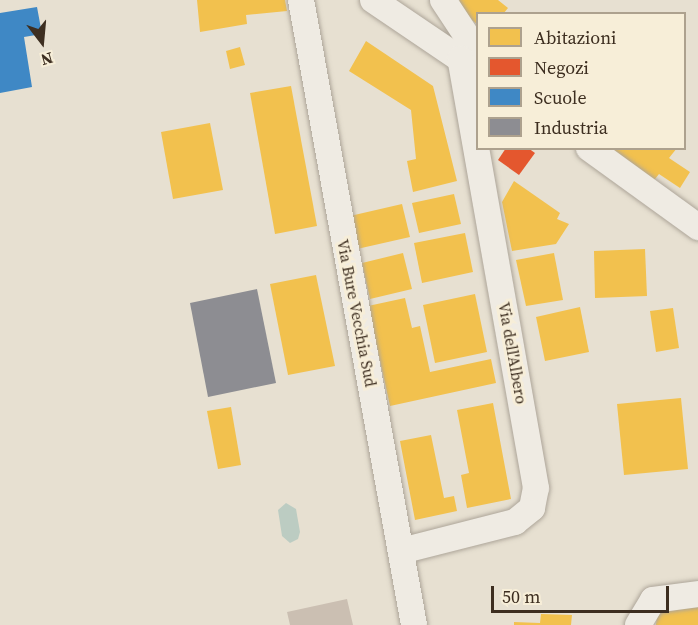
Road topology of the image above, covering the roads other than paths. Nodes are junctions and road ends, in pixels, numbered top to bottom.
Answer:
1 (301, 0) edge
2 (373, 0) edge
3 (443, 0) edge
4 (472, 61) edge
5 (476, 88) edge
6 (485, 150) edge
7 (592, 150) edge
8 (698, 227) edge
9 (402, 551) junction
10 (698, 594) edge
11 (414, 625) edge
12 (638, 625) edge

1 - 9 street, Via Bure Vecchia Sud
2 - 4 street
3 - 4 street
4 - 5 street, Via dell'Albero
6 - 9 street, Via dell'Albero
7 - 8 street
9 - 11 street, Via Bure Vecchia Sud
10 - 12 street

